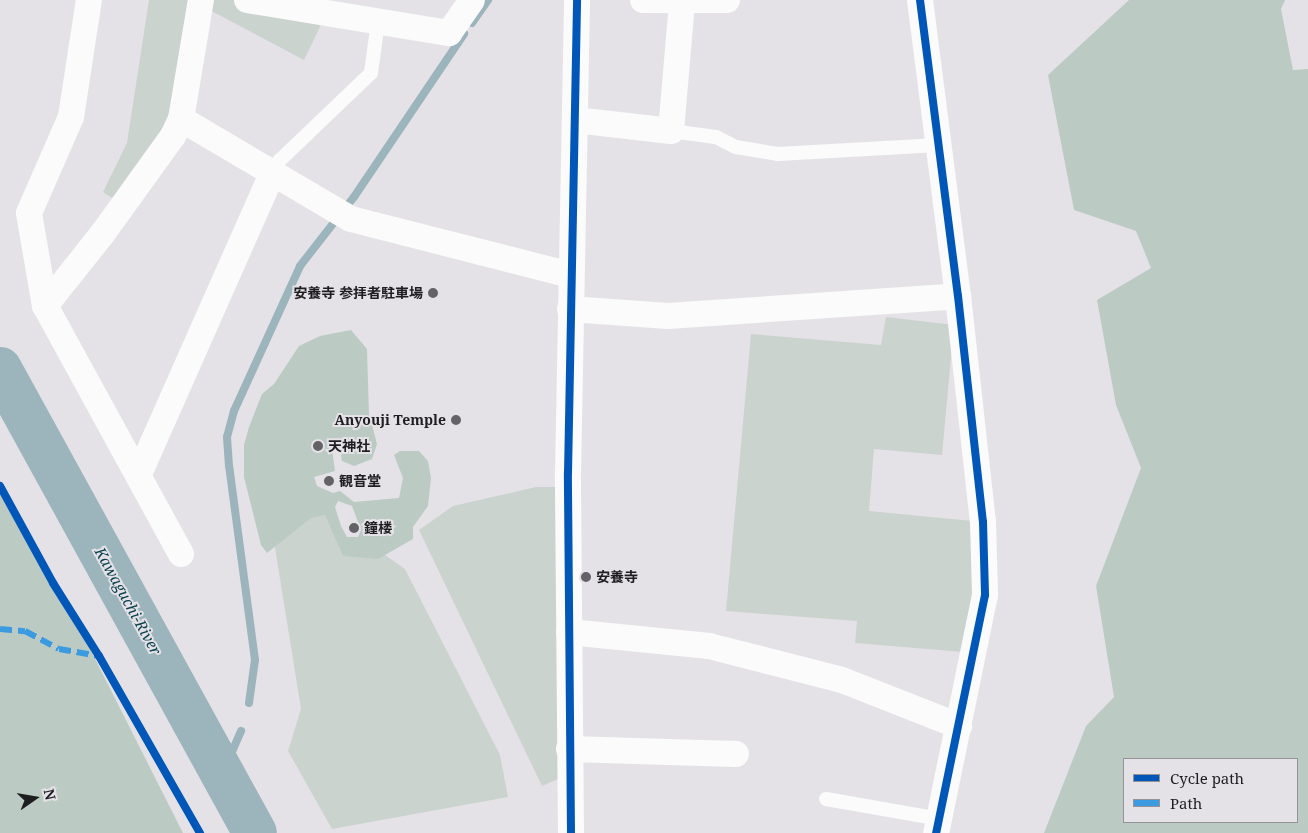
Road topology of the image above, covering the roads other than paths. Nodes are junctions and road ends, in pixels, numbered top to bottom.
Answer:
1 (89, 0) edge
2 (201, 0) edge
3 (246, 0) edge
4 (472, 0) edge
5 (577, 0) edge
6 (643, 0) edge
7 (727, 0) edge
8 (920, 0) edge
9 (682, 2) junction
10 (300, 4) edge
11 (378, 21) junction
12 (180, 119) junction
13 (575, 120) junction
14 (671, 131) junction
15 (939, 145) junction
16 (272, 174) junction
17 (571, 275) junction
18 (958, 296) junction
19 (45, 306) junction
20 (570, 309) junction
21 (138, 474) junction
22 (181, 554) dead end
23 (569, 632) junction
24 (960, 726) junction
25 (569, 749) junction
26 (736, 754) dead end
27 (826, 800) dead end
28 (937, 826) edge
29 (571, 833) edge

1 - 19 street
2 - 12 street
3 - 10 street
4 - 11 street
5 - 13 street
6 - 9 street
7 - 9 street
8 - 15 street
9 - 14 street
10 - 11 street
11 - 16 lane
12 - 16 street
12 - 19 street
13 - 14 street
13 - 17 street
14 - 15 lane
15 - 18 street
16 - 17 street
16 - 21 street
17 - 20 street
18 - 20 street
18 - 24 street
19 - 21 street
20 - 23 street
21 - 22 street
23 - 24 street
23 - 25 street
24 - 28 street
25 - 26 street
25 - 29 street
27 - 28 lane

